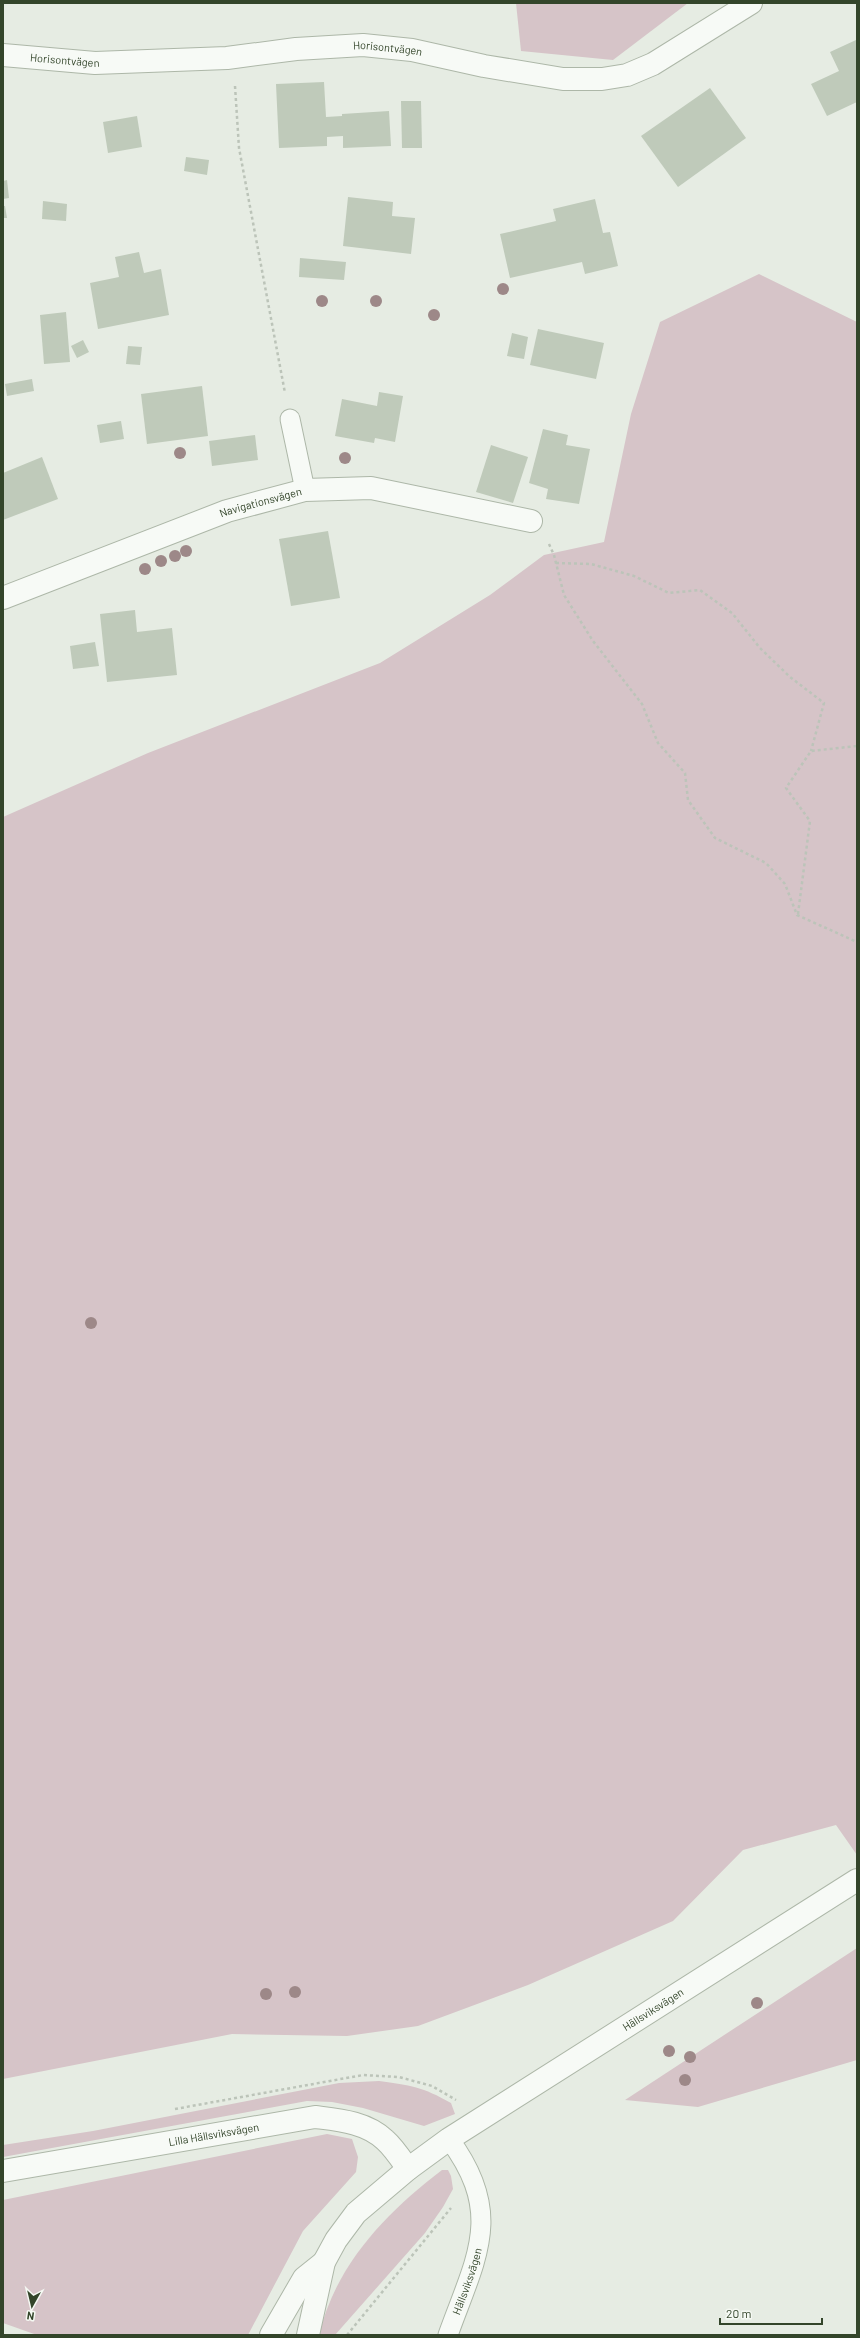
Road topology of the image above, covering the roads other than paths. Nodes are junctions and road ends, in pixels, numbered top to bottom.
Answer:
1 (751, 3) edge
2 (3, 55) edge
3 (290, 419) road end
4 (305, 490) junction
5 (531, 521) road end
6 (3, 598) edge
7 (857, 1880) edge
8 (449, 2139) junction
9 (408, 2169) junction
10 (3, 2171) edge
11 (324, 2262) junction
12 (271, 2335) edge
13 (308, 2335) edge
14 (448, 2335) edge

1 - 2 street, Horisontvägen
3 - 4 lane
4 - 5 street, Navigationsvägen
4 - 6 street, Navigationsvägen
7 - 8 street, Hällsviksvägen
8 - 9 street, Hällsviksvägen
8 - 14 lane, Hällsviksvägen
9 - 10 street, Lilla Hällsviksvägen
9 - 11 street, Hällsviksvägen
11 - 12 street, Hällsviksvägen
11 - 13 street, Hällsviksvägen

